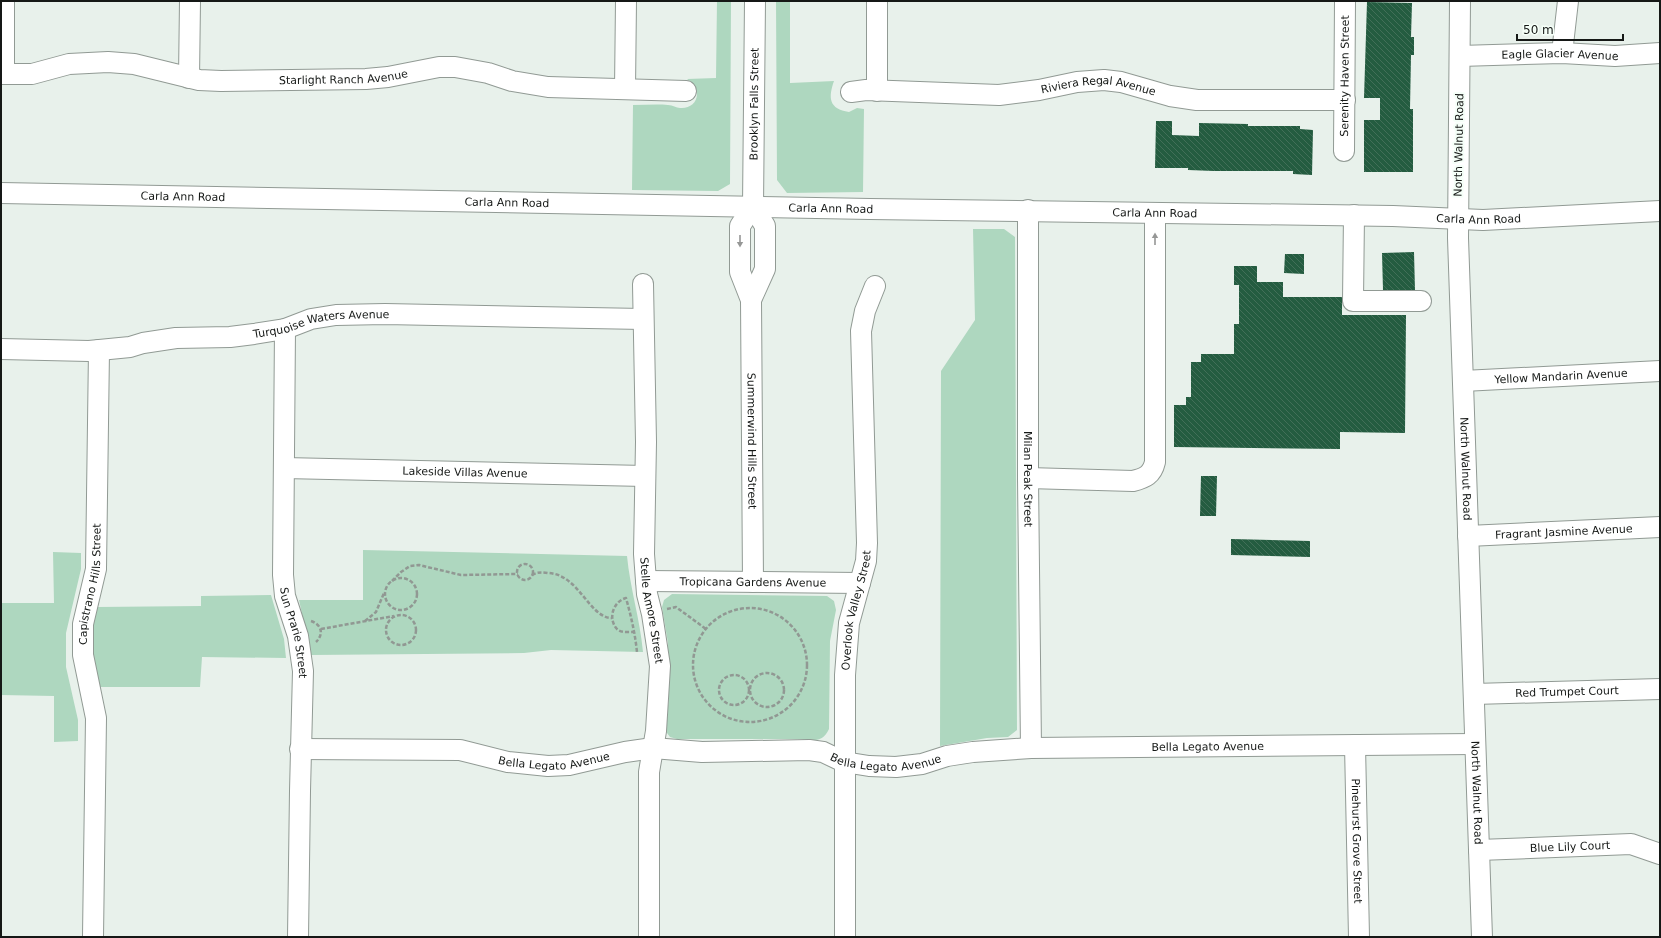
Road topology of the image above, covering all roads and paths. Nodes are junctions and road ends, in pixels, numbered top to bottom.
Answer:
1 (4, 1) edge
2 (190, 1) edge
3 (626, 1) edge
4 (755, 1) edge
5 (877, 1) edge
6 (1345, 1) edge
7 (1460, 1) edge
8 (1568, 1) edge
9 (1562, 53) junction
10 (1660, 53) edge
11 (1460, 56) junction
12 (3, 74) edge
13 (190, 78) junction
14 (625, 89) junction
15 (686, 91) dead end
16 (876, 91) junction
17 (851, 92) dead end
18 (1345, 100) junction
19 (1344, 152) dead end
20 (1, 192) edge
21 (754, 206) junction
22 (1028, 210) junction
23 (1660, 211) edge
24 (1156, 213) junction
25 (1354, 215) junction
26 (1458, 219) junction
27 (643, 284) dead end
28 (875, 286) dead end
29 (1421, 301) dead end
30 (643, 319) junction
31 (285, 329) junction
32 (1, 349) edge
33 (98, 350) junction
34 (1660, 371) edge
35 (1463, 381) junction
36 (284, 468) junction
37 (645, 476) junction
38 (1028, 478) junction
39 (1660, 527) edge
40 (1468, 536) junction
41 (518, 574) junction
42 (532, 575) junction
43 (392, 581) junction
44 (754, 582) junction
45 (860, 583) junction
46 (646, 588) junction
47 (386, 589) junction
48 (397, 616) junction
49 (612, 618) junction
50 (365, 621) junction
51 (321, 629) dead end
52 (706, 629) junction
53 (635, 632) junction
54 (637, 652) dead end
55 (1660, 688) edge
56 (750, 689) junction
57 (1474, 694) junction
58 (1475, 744) junction
59 (1355, 745) junction
60 (653, 748) junction
61 (1031, 748) junction
62 (300, 750) junction
63 (844, 762) junction
64 (1479, 850) junction
65 (1660, 854) edge
66 (92, 937) edge
67 (298, 937) edge
68 (649, 937) edge
69 (845, 937) edge
70 (1359, 937) edge
71 (1482, 937) edge

1 - 12 street
2 - 13 street
3 - 14 street
4 - 21 street, Brooklyn Falls Street
5 - 16 street
6 - 18 street, Serenity Haven Street
7 - 11 street, North Walnut Road
8 - 9 street
9 - 10 street, Eagle Glacier Avenue
9 - 11 street, Eagle Glacier Avenue
11 - 26 street, North Walnut Road
12 - 13 street, Starlight Ranch Avenue
13 - 14 street, Starlight Ranch Avenue
14 - 15 street, Starlight Ranch Avenue
16 - 17 street, Riviera Regal Avenue
16 - 18 street, Riviera Regal Avenue
18 - 19 street, Serenity Haven Street
20 - 21 street, Carla Ann Road
21 - 22 street, Carla Ann Road
21 - 44 street, Summerwind Hills Street
22 - 24 street, Carla Ann Road
22 - 38 street, Milan Peak Street
23 - 26 street, Carla Ann Road
24 - 25 street, Carla Ann Road
38 -> 24 street
25 - 26 street, Carla Ann Road
25 - 29 street
26 - 35 street, North Walnut Road
27 - 30 street, Stelle Amore Street
28 - 45 street, Overlook Valley Street
30 - 31 street, Turquoise Waters Avenue
30 - 37 street, Stelle Amore Street
31 - 33 street, Turquoise Waters Avenue
31 - 36 street, Sun Prarie Street
32 - 33 street, Turquoise Waters Avenue
33 - 66 street, Capistrano Hills Street
34 - 35 street, Yellow Mandarin Avenue
35 - 40 street, North Walnut Road
36 - 37 street, Lakeside Villas Avenue
36 - 62 street, Sun Prarie Street
37 - 46 street, Stelle Amore Street
38 - 61 street, Milan Peak Street
39 - 40 street, Fragrant Jasmine Avenue
40 - 57 street, North Walnut Road
41 - 42 path
41 - 42 path
41 - 43 path
42 - 49 path
43 - 47 path
43 - 47 path
44 - 45 street, Tropicana Gardens Avenue
44 - 46 street, Tropicana Gardens Avenue
45 - 63 street, Overlook Valley Street
46 - 52 path
46 - 60 street, Stelle Amore Street
47 - 50 path
48 - 48 path
48 - 50 path
49 - 53 path
49 - 53 path
50 - 51 path
52 - 52 path
53 - 54 path
55 - 57 street, Red Trumpet Court
56 - 56 path
56 - 56 path
57 - 58 street, North Walnut Road
58 - 59 street, Bella Legato Avenue
58 - 64 street, North Walnut Road
59 - 61 street, Bella Legato Avenue
59 - 70 street, Pinehurst Grove Street
60 - 62 street, Bella Legato Avenue
60 - 63 street, Bella Legato Avenue
60 - 68 street, Stelle Amore Street
61 - 63 street, Bella Legato Avenue
62 - 67 street, Sun Prarie Street
63 - 69 street, Overlook Valley Street
64 - 65 street, Blue Lily Court
64 - 71 street, North Walnut Road

